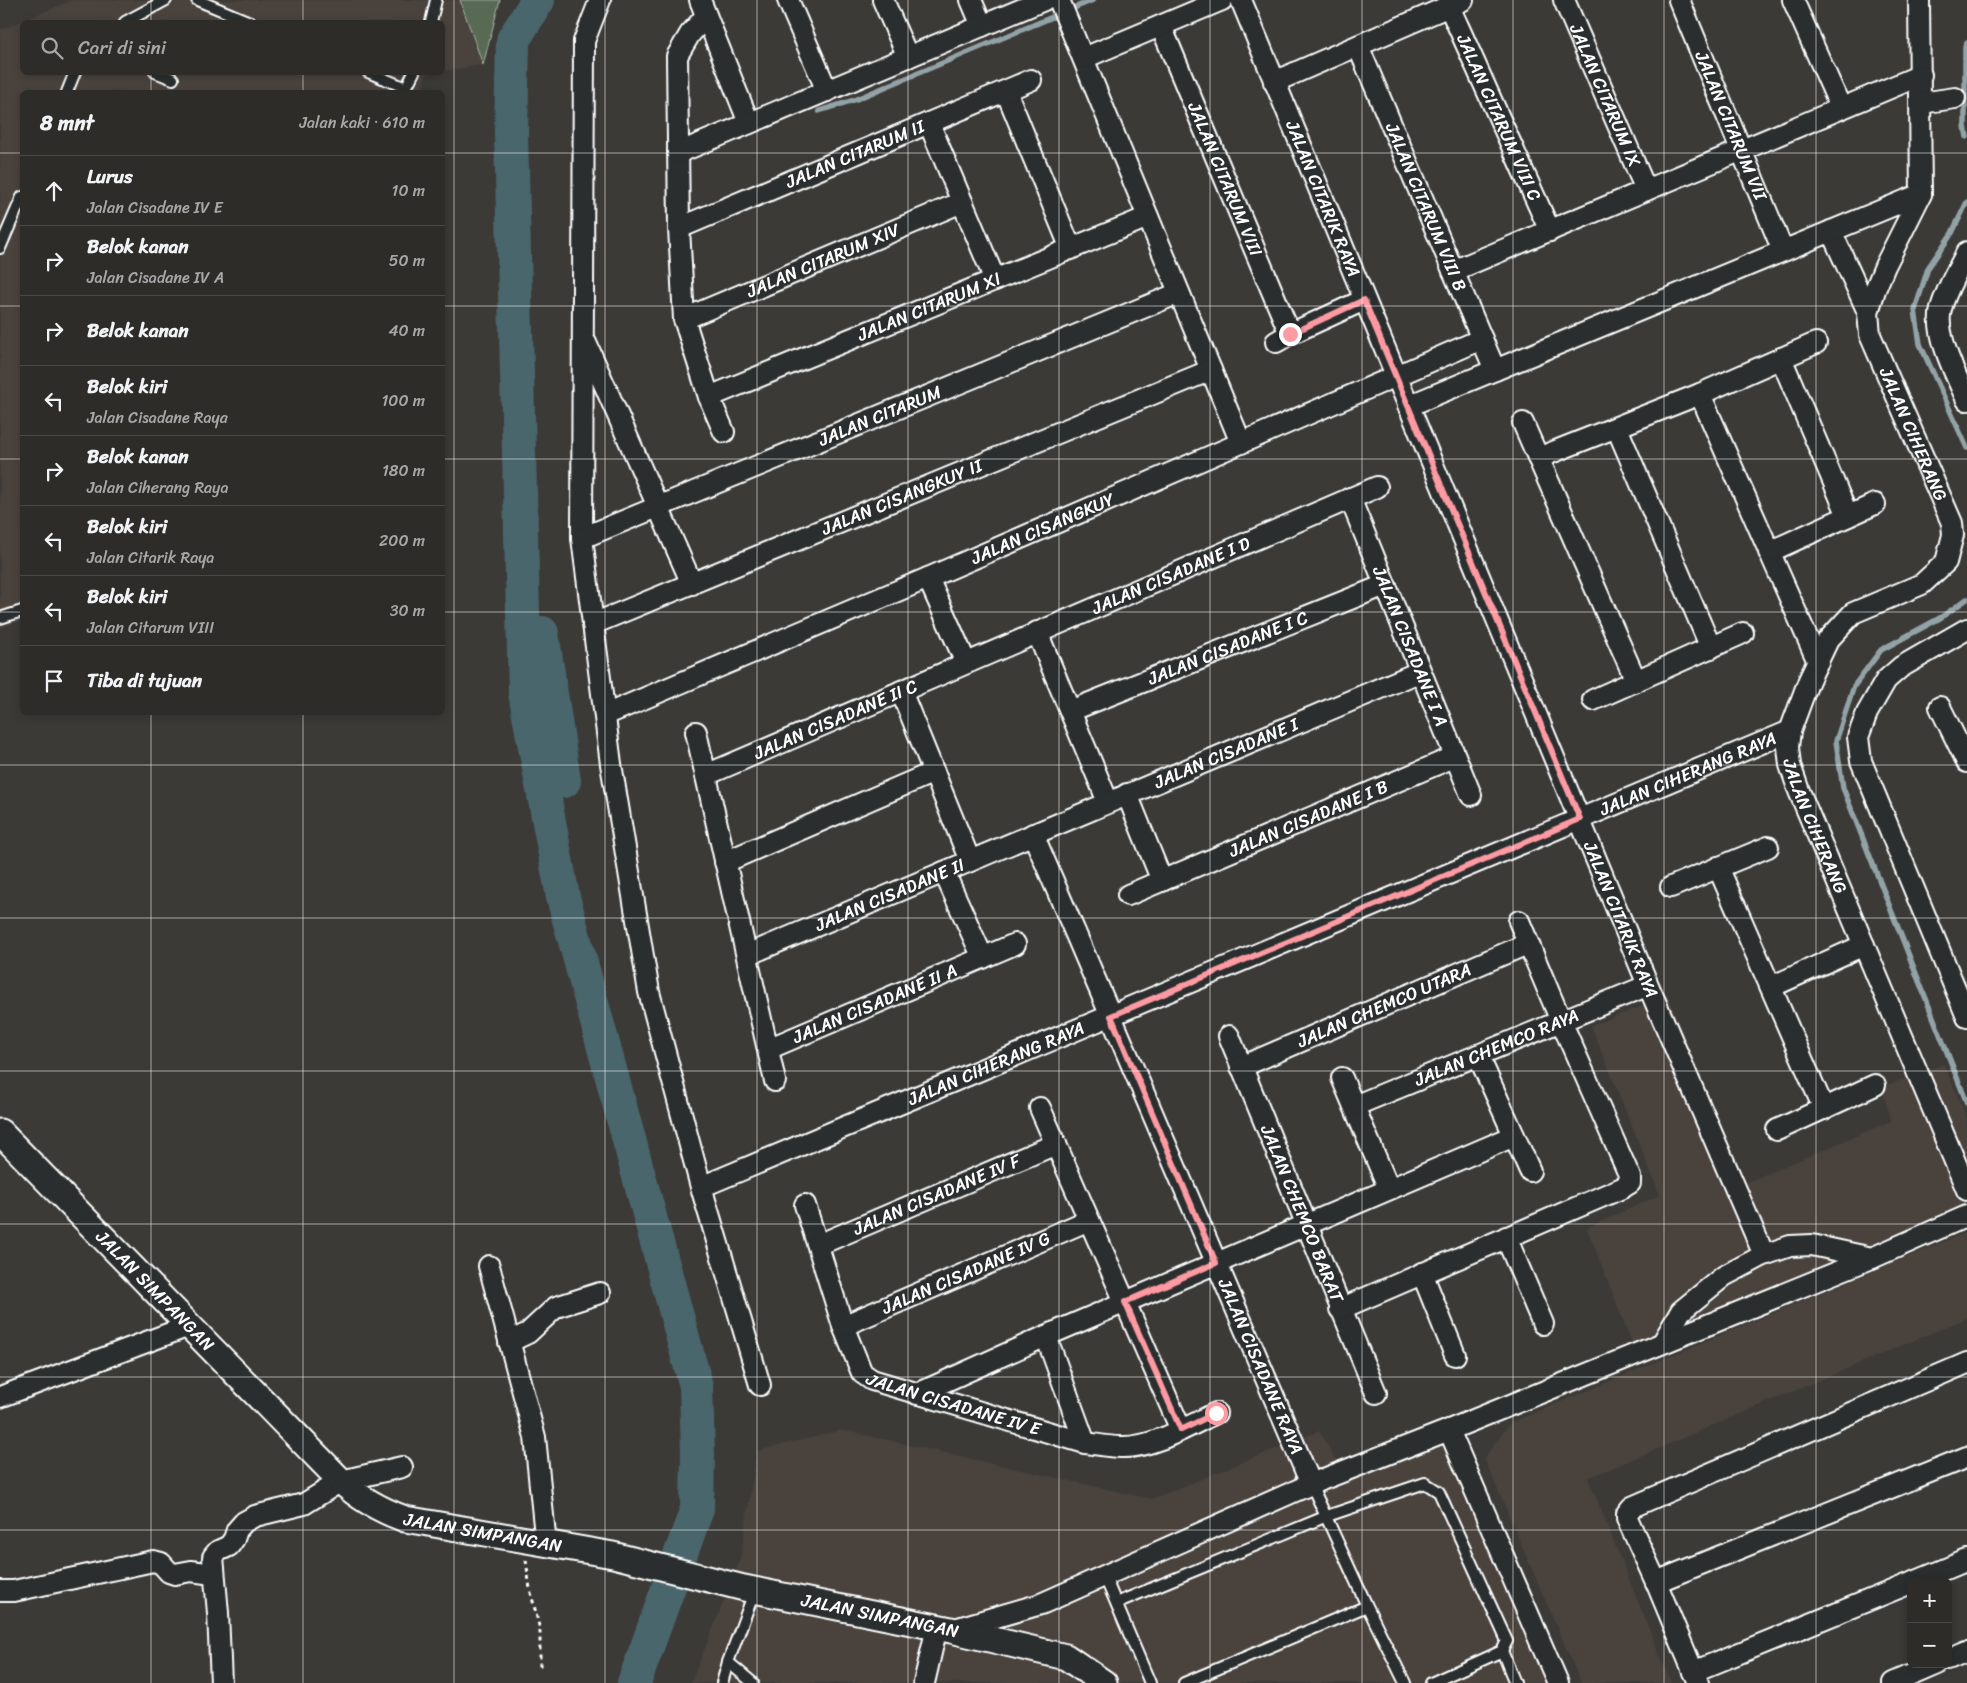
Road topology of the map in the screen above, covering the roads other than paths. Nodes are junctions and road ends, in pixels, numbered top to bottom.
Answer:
1 (166, 0) edge
2 (197, 0) edge
3 (436, 0) edge
4 (600, 0) edge
5 (788, 0) edge
6 (882, 0) edge
7 (971, 0) edge
8 (1222, 0) edge
9 (1241, 0) edge
10 (1564, 0) edge
11 (1679, 0) edge
12 (1794, 0) edge
13 (1907, 0) edge
14 (1919, 0) edge
15 (1456, 3) edge
16 (1058, 6) edge
17 (703, 8) edge
18 (129, 20) edge
19 (245, 20) edge
20 (431, 20) edge
21 (982, 26) junction
22 (1161, 26) junction
23 (1920, 30) junction
24 (1358, 46) junction
25 (908, 57) junction
26 (1084, 58) junction
27 (73, 75) edge
28 (163, 75) edge
29 (374, 75) edge
30 (412, 75) edge
31 (1920, 75) junction
32 (173, 79) dead end
33 (1031, 80) dead end
34 (1274, 82) junction
35 (68, 90) edge
36 (405, 90) edge
37 (827, 91) junction
38 (1006, 91) junction
39 (1955, 98) dead end
40 (1920, 103) junction
41 (1840, 108) junction
42 (749, 123) junction
43 (929, 123) junction
44 (1740, 151) junction
45 (678, 153) junction
46 (1646, 190) junction
47 (1921, 194) junction
48 (20, 202) edge
49 (962, 202) junction
50 (1148, 217) junction
51 (679, 228) junction
52 (1550, 230) junction
53 (1831, 231) junction
54 (0, 248) edge
55 (1071, 248) junction
56 (1782, 251) junction
57 (1967, 252) edge
58 (1453, 271) junction
59 (995, 280) junction
60 (1967, 290) edge
61 (1179, 293) junction
62 (1944, 299) junction
63 (1364, 300) junction
64 (1868, 312) junction
65 (684, 319) junction
66 (583, 334) junction
67 (1482, 339) junction
68 (1816, 343) dead end
69 (1781, 358) junction
70 (1211, 370) junction
71 (1494, 370) junction
72 (1396, 376) junction
73 (1700, 394) junction
74 (709, 397) junction
75 (1967, 400) edge
76 (1408, 406) junction
77 (1523, 423) dead end
78 (1617, 428) junction
79 (724, 432) dead end
80 (1241, 443) junction
81 (1538, 458) junction
82 (1377, 487) dead end
83 (1350, 498) junction
84 (1875, 504) dead end
85 (657, 507) junction
86 (1848, 516) junction
87 (582, 538) junction
88 (1769, 552) junction
89 (928, 578) junction
90 (692, 584) junction
91 (1385, 584) junction
92 (20, 612) edge
93 (0, 618) edge
94 (594, 624) junction
95 (1967, 630) edge
96 (1037, 632) junction
97 (1743, 633) dead end
98 (1711, 648) junction
99 (1818, 662) junction
100 (966, 663) junction
101 (1419, 672) junction
102 (1636, 681) junction
103 (901, 691) junction
104 (1593, 700) dead end
105 (1940, 707) dead end
106 (1070, 712) junction
107 (605, 715) junction
108 (1790, 731) junction
109 (696, 732) dead end
110 (1965, 750) edge
111 (1454, 757) junction
112 (934, 772) junction
113 (706, 775) junction
114 (1127, 794) junction
115 (1471, 795) dead end
116 (1108, 802) junction
117 (1580, 819) junction
118 (1033, 834) junction
119 (1768, 846) dead end
120 (970, 861) junction
121 (725, 862) junction
122 (1718, 867) junction
123 (944, 872) junction
124 (1162, 880) junction
125 (1671, 887) dead end
126 (1128, 895) dead end
127 (1519, 921) dead end
128 (1015, 944) dead end
129 (1528, 944) junction
130 (1864, 945) junction
131 (747, 956) junction
132 (983, 958) junction
133 (1771, 987) junction
134 (1639, 989) dead end
135 (1111, 1016) junction
136 (1967, 1017) edge
137 (1560, 1021) junction
138 (1229, 1036) dead end
139 (768, 1049) junction
140 (1478, 1055) junction
141 (1241, 1067) junction
142 (1342, 1078) dead end
143 (775, 1081) dead end
144 (1875, 1085) dead end
145 (1354, 1106) junction
146 (1040, 1108) dead end
147 (1824, 1108) junction
148 (1777, 1130) dead end
149 (0, 1132) edge
150 (1514, 1136) junction
151 (1056, 1144) junction
152 (9, 1153) edge
153 (1530, 1171) dead end
154 (700, 1188) junction
155 (1389, 1189) junction
156 (1967, 1190) edge
157 (805, 1205) dead end
158 (1967, 1216) edge
159 (1089, 1220) junction
160 (1306, 1225) junction
161 (1506, 1237) junction
162 (818, 1245) junction
163 (1764, 1255) junction
164 (1872, 1258) junction
165 (1216, 1263) junction
166 (489, 1266) dead end
167 (1422, 1273) junction
168 (600, 1294) dead end
169 (1125, 1302) junction
170 (1340, 1309) junction
171 (1543, 1324) dead end
172 (189, 1326) junction
173 (843, 1326) junction
174 (1046, 1336) junction
175 (509, 1342) junction
176 (1663, 1342) junction
177 (1455, 1356) dead end
178 (1967, 1363) edge
179 (760, 1385) dead end
180 (1376, 1393) dead end
181 (918, 1394) junction
182 (0, 1397) edge
183 (1216, 1413) dead end
184 (1181, 1430) junction
185 (1449, 1430) junction
186 (1085, 1443) junction
187 (1967, 1457) edge
188 (402, 1466) dead end
189 (341, 1481) junction
190 (1311, 1484) junction
191 (1327, 1516) junction
192 (536, 1543) junction
193 (1967, 1560) edge
194 (213, 1574) junction
195 (1104, 1575) junction
196 (1922, 1578) edge
197 (1656, 1582) junction
198 (1907, 1584) edge
199 (749, 1589) junction
200 (0, 1590) edge
201 (1116, 1603) junction
202 (1367, 1606) junction
203 (944, 1628) junction
204 (1502, 1651) junction
205 (1967, 1652) edge
206 (1952, 1658) edge
207 (728, 1662) junction
208 (1928, 1668) edge
209 (1696, 1677) edge
210 (221, 1683) edge
211 (722, 1683) edge
212 (752, 1683) edge
213 (924, 1683) edge
214 (1104, 1683) edge
215 (1150, 1683) edge
216 (1184, 1683) edge
217 (1405, 1683) edge
218 (1431, 1683) edge
219 (1515, 1683) edge
220 (1558, 1683) edge
221 (1892, 1683) edge

1 - 18 lane
2 - 19 lane
3 - 20 lane
4 - 66 street
5 - 37 street
6 - 25 street
7 - 21 street
8 - 22 street
9 - 34 street, JALAN CITARIK RAYA
10 - 46 street, JALAN CITARUM IX
11 - 44 street, JALAN CITARUM VII
12 - 41 street
13 - 23 street
14 - 23 street, JALAN CIHERANG
15 - 24 street
15 - 52 street, JALAN CITARUM VIII C
16 - 21 street
16 - 26 street
17 - 42 street
17 - 45 street
21 - 25 street
22 - 26 street
22 - 63 street, JALAN CITARUM VIII
23 - 31 street, JALAN CIHERANG
24 - 34 street
24 - 58 street, JALAN CITARUM VIII B
25 - 37 street
26 - 50 street
27 - 35 lane
28 - 32 lane
29 - 36 lane
30 - 36 lane
31 - 40 street, JALAN CIHERANG
31 - 41 street
33 - 38 street, JALAN CITARUM II
34 - 63 street, JALAN CITARIK RAYA
37 - 42 street
38 - 43 street, JALAN CITARUM II
38 - 55 street
39 - 40 street
40 - 47 street, JALAN CIHERANG
41 - 44 street
42 - 45 street
43 - 49 street
43 - 51 street, JALAN CITARUM II
44 - 46 street
44 - 56 street, JALAN CITARUM VII
45 - 51 street
46 - 52 street
47 - 53 street
47 - 64 street, JALAN CIHERANG
48 - 54 lane
49 - 59 street
49 - 65 street, JALAN CITARUM XIV
50 - 55 street, JALAN CITARUM XI
50 - 61 street
51 - 65 street
52 - 58 street
53 - 56 street
53 - 64 street
55 - 59 street, JALAN CITARUM XI
56 - 71 street
57 - 62 street
58 - 67 street, JALAN CITARUM VIII B
59 - 74 street, JALAN CITARUM XI
60 - 62 street
61 - 70 street
61 - 85 street, JALAN CITARUM
62 - 75 street
63 - 72 street, JALAN CITARIK RAYA
64 - 99 street, JALAN CIHERANG
65 - 74 street
66 - 85 street
66 - 87 street
67 - 71 street, JALAN CITARUM VIII B
67 - 72 street, JALAN CISANGKUY
68 - 69 street
69 - 73 street
69 - 86 street
70 - 80 street
70 - 90 street, JALAN CISANGKUY II
71 - 76 street
72 - 76 street, JALAN CITARIK RAYA
72 - 80 street, JALAN CISANGKUY
73 - 78 street
73 - 88 street
74 - 79 street
76 - 117 street, JALAN CITARIK RAYA
77 - 81 street
78 - 81 street
78 - 98 street
80 - 89 street, JALAN CISANGKUY
81 - 102 street
82 - 83 street, JALAN CISADANE I D
83 - 91 street, JALAN CISADANE I A
83 - 96 street, JALAN CISADANE I D
84 - 86 street
85 - 87 street, JALAN CITARUM
85 - 90 street
86 - 88 street
87 - 94 street
88 - 99 street
89 - 100 street
89 - 107 street, JALAN CISANGKUY
90 - 94 street, JALAN CISANGKUY II
91 - 101 street, JALAN CISADANE I A
91 - 106 street, JALAN CISADANE I C
92 - 93 lane
94 - 107 street
95 - 136 street
96 - 100 street, JALAN CISADANE I D
96 - 106 street
97 - 98 street
98 - 102 street
99 - 108 street, JALAN CIHERANG
100 - 103 street, JALAN CISADANE II C
101 - 111 street, JALAN CISADANE I A
101 - 114 street, JALAN CISADANE I
102 - 104 street
103 - 112 street
103 - 113 street, JALAN CISADANE II C
105 - 110 street
106 - 116 street
107 - 154 street
108 - 117 street, JALAN CIHERANG RAYA
108 - 130 street, JALAN CIHERANG
109 - 113 street
111 - 115 street, JALAN CISADANE I A
111 - 124 street, JALAN CISADANE I B
112 - 120 street
112 - 121 street
113 - 121 street
114 - 116 street, JALAN CISADANE I
114 - 124 street
116 - 118 street, JALAN CISADANE I
117 - 135 street, JALAN CIHERANG RAYA
117 - 163 street, JALAN CITARIK RAYA
118 - 120 street, JALAN CISADANE II
118 - 135 street, JALAN CISADANE RAYA
119 - 122 street
120 - 123 street, JALAN CISADANE II
121 - 131 street
122 - 125 street
122 - 133 street
123 - 131 street, JALAN CISADANE II
123 - 132 street
124 - 126 street, JALAN CISADANE I B
127 - 129 street
128 - 132 street, JALAN CISADANE II A
129 - 137 street
129 - 141 street, JALAN CHEMCO UTARA
130 - 133 street
130 - 156 street, JALAN CIHERANG
131 - 139 street
132 - 139 street, JALAN CISADANE II A
133 - 147 street
134 - 137 street, JALAN CHEMCO RAYA
135 - 154 street, JALAN CIHERANG RAYA
135 - 165 street, JALAN CISADANE RAYA
137 - 140 street, JALAN CHEMCO RAYA
137 - 161 street
138 - 141 street, JALAN CHEMCO BARAT
139 - 143 street
140 - 145 street, JALAN CHEMCO RAYA
140 - 150 street
141 - 160 street, JALAN CHEMCO BARAT
142 - 145 street
144 - 147 street
145 - 155 street
146 - 151 street
147 - 148 street
149 - 152 street, JALAN SIMPANGAN
150 - 153 street
150 - 155 street
151 - 159 street
151 - 162 street, JALAN CISADANE IV F
152 - 172 street, JALAN SIMPANGAN
154 - 179 street
155 - 160 street
157 - 162 street, JALAN CISADANE IV E
158 - 164 street
159 - 169 street
159 - 173 street, JALAN CISADANE IV G
160 - 165 street
160 - 170 street, JALAN CHEMCO BARAT
161 - 167 street
161 - 171 street
162 - 173 street, JALAN CISADANE IV E
163 - 164 street
163 - 176 street
164 - 176 street
165 - 169 street
165 - 190 street, JALAN CISADANE RAYA
166 - 175 street
167 - 170 street
167 - 177 street
168 - 175 street
169 - 174 street
169 - 184 street
170 - 180 street, JALAN CHEMCO BARAT
172 - 182 street
172 - 189 street, JALAN SIMPANGAN
173 - 181 street, JALAN CISADANE IV E
174 - 181 street
174 - 186 street
175 - 192 street
176 - 185 street
178 - 197 street
181 - 186 street, JALAN CISADANE IV E
183 - 184 street, JALAN CISADANE IV E
184 - 186 street, JALAN CISADANE IV E
185 - 190 street
185 - 220 street
187 - 197 street
188 - 189 street
189 - 192 street, JALAN SIMPANGAN
189 - 194 street
190 - 191 lane
190 - 195 street
191 - 201 lane
191 - 202 lane
191 - 204 lane
192 - 199 street, JALAN SIMPANGAN
193 - 196 street
194 - 200 street
194 - 210 street
195 - 201 lane
195 - 203 street
197 - 209 street
198 - 209 street
199 - 203 street, JALAN SIMPANGAN
199 - 207 lane
201 - 215 lane
202 - 216 lane
202 - 217 lane
203 - 213 street
203 - 214 street, JALAN SIMPANGAN
204 - 218 lane
204 - 219 lane
205 - 206 street
207 - 211 lane
207 - 212 lane
208 - 221 street

